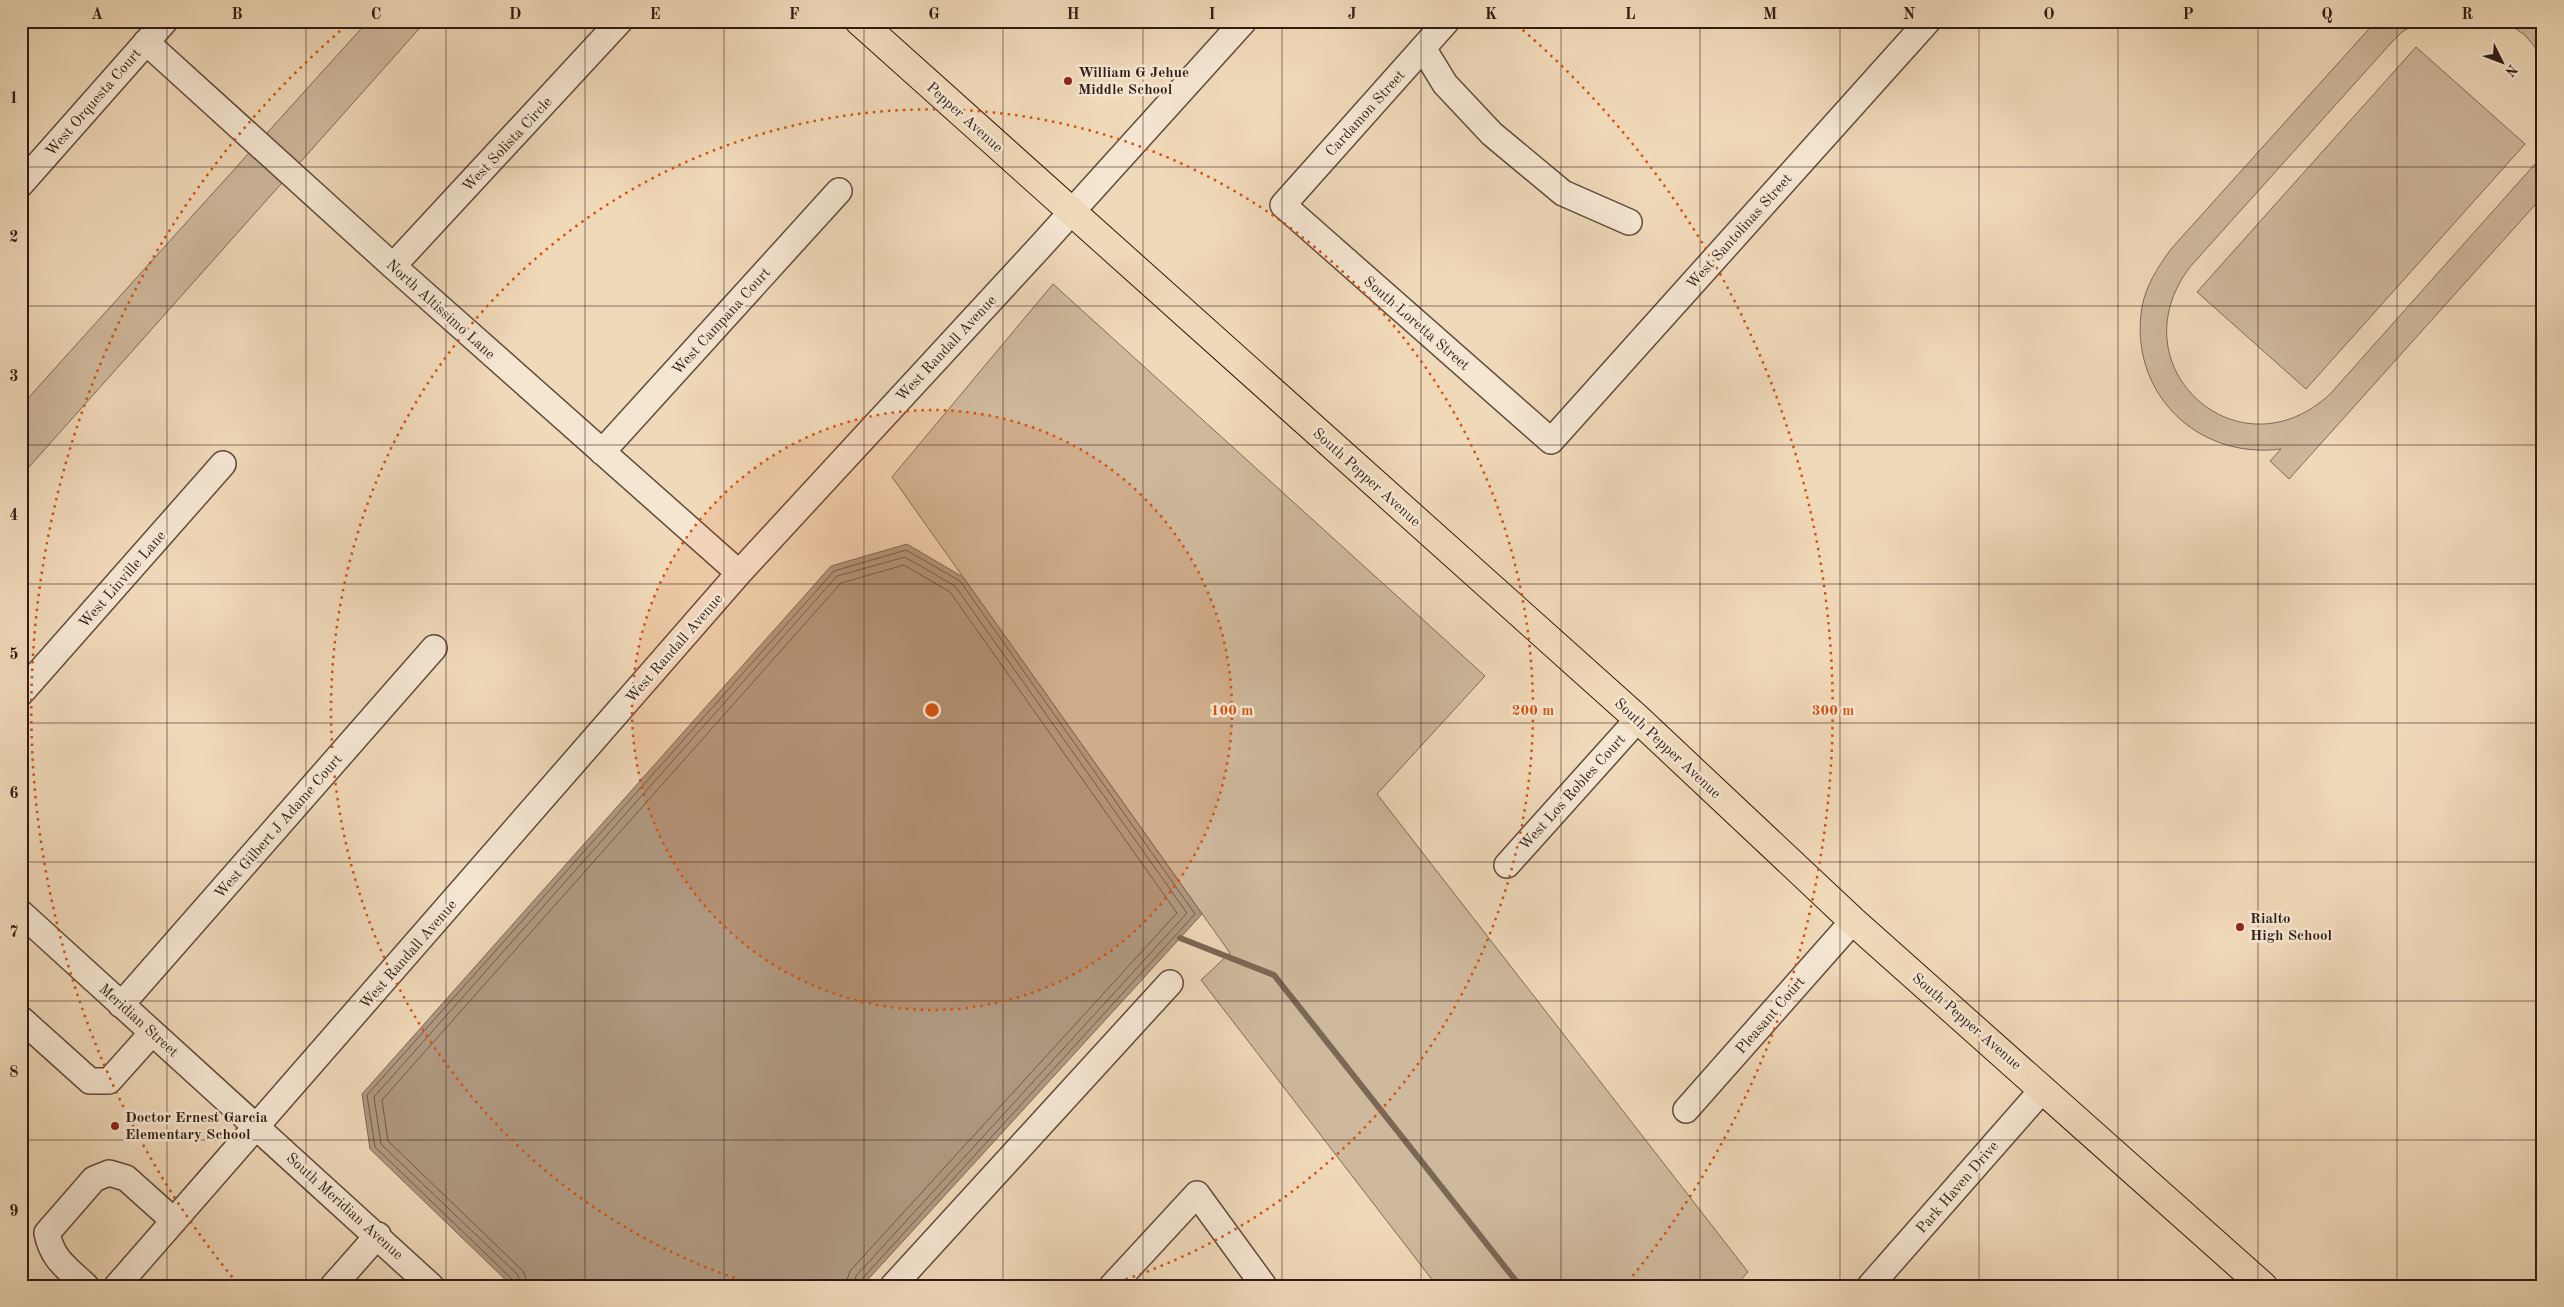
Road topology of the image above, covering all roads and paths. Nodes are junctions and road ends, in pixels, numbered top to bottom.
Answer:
1 (164, 21) edge
2 (620, 21) edge
3 (859, 21) edge
4 (1244, 21) edge
5 (1447, 21) edge
6 (1928, 21) edge
7 (146, 42) junction
8 (1423, 48) junction
9 (21, 184) edge
10 (839, 191) dead end
11 (1282, 205) joint
12 (1072, 212) junction
13 (1630, 222) dead end
14 (393, 266) junction
15 (1551, 441) joint
16 (602, 452) junction
17 (223, 464) dead end
18 (739, 573) junction
19 (434, 648) dead end
20 (21, 694) edge
21 (1638, 720) junction
22 (1507, 865) dead end
23 (1853, 921) junction
24 (25, 924) edge
25 (1170, 983) dead end
26 (121, 1004) junction
27 (21, 1019) edge
28 (152, 1033) junction
29 (2043, 1089) junction
30 (1686, 1110) dead end
31 (257, 1127) junction
32 (174, 1221) junction
33 (378, 1235) junction
34 (86, 1286) edge
35 (117, 1286) edge
36 (332, 1286) edge
37 (431, 1286) edge
38 (893, 1286) edge
39 (1112, 1286) edge
40 (1264, 1286) edge
41 (1870, 1286) edge
42 (2263, 1286) edge

1 - 7 street, West Orquesta Court
2 - 14 street, West Solista Circle
3 - 12 main road, Pepper Avenue
4 - 12 street, West Randall Avenue
5 - 8 street, Cardamon Street
6 - 15 street, West Santolinas Street
7 - 9 street, West Orquesta Court
7 - 14 street, North Altissimo Lane
8 - 11 street, Cardamon Street
8 - 13 street
10 - 16 street, West Campana Court
11 - 15 street, South Loretta Street
12 - 18 street, West Randall Avenue
12 - 21 main road, South Pepper Avenue
14 - 16 street, North Altissimo Lane
16 - 18 street, North Altissimo Lane
17 - 20 street, West Linville Lane
18 - 31 street, West Randall Avenue
19 - 26 street, West Gilbert J Adame Court
21 - 22 street, West Los Robles Court
21 - 23 main road, South Pepper Avenue
23 - 29 main road, South Pepper Avenue
23 - 30 street, Pleasant Court
24 - 26 street, Meridian Street
25 - 38 street
26 - 28 street, Meridian Street
27 - 28 street
28 - 31 street, Meridian Street
29 - 41 street, Park Haven Drive
29 - 42 main road, South Pepper Avenue
31 - 32 street, West Randall Avenue
31 - 33 street, South Meridian Avenue
32 - 34 street
32 - 35 street, West Randall Avenue
33 - 36 street
33 - 37 street, South Meridian Avenue
39 - 40 street

